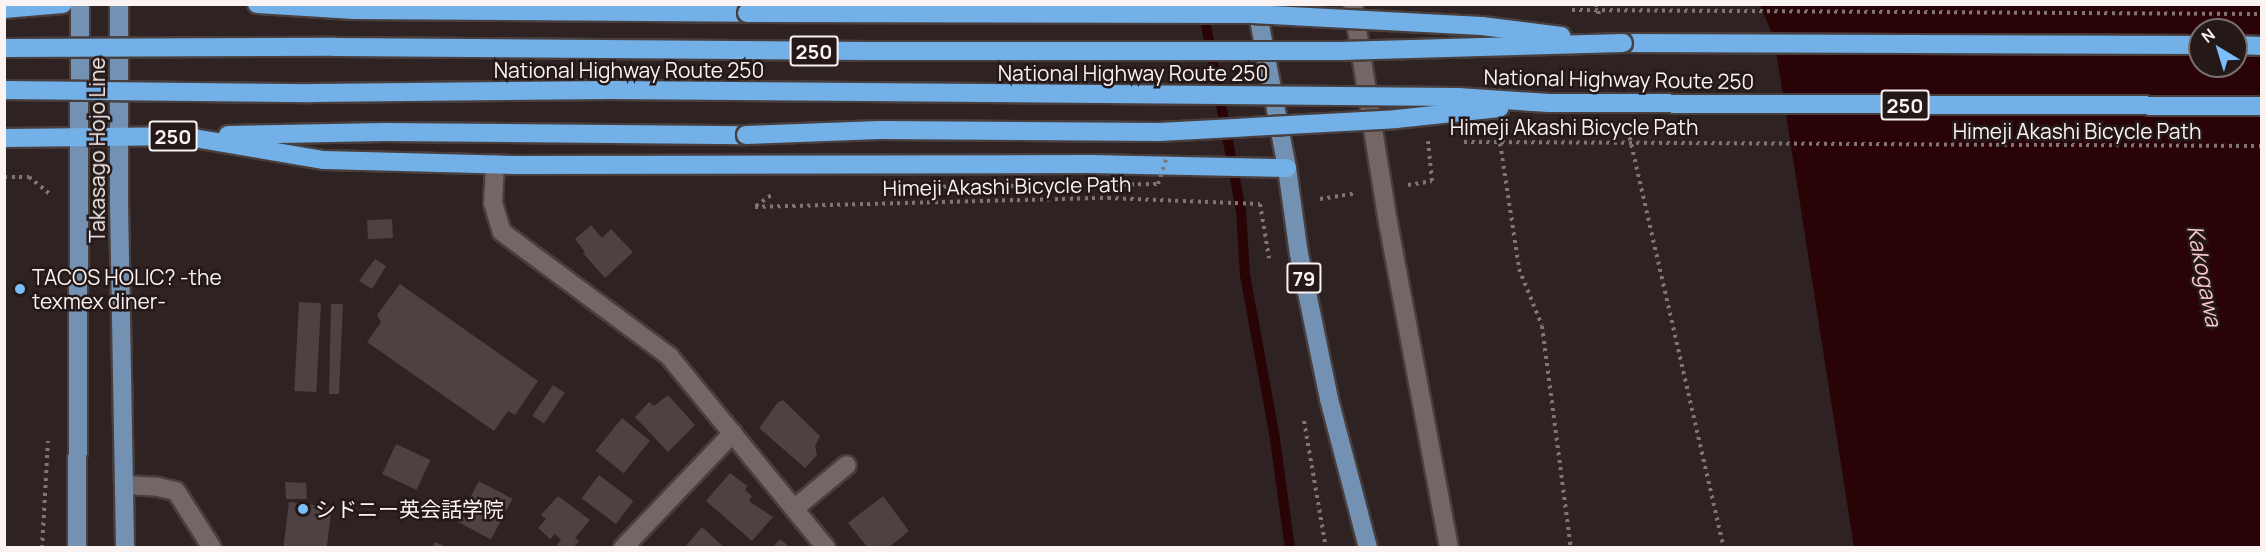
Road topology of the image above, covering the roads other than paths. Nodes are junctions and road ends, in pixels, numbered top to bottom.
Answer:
1 (63, 4) edge
2 (80, 4) edge
3 (119, 4) edge
4 (257, 4) edge
5 (1256, 4) edge
6 (1353, 4) edge
7 (4, 9) edge
8 (1623, 43) junction
9 (2188, 45) edge
10 (4, 48) edge
11 (4, 90) edge
12 (1549, 103) junction
13 (2262, 106) edge
14 (182, 136) junction
15 (81, 137) junction
16 (119, 137) junction
17 (4, 138) edge
18 (495, 164) junction
19 (1287, 168) junction
20 (733, 433) junction
21 (847, 465) dead end
22 (124, 485) junction
23 (795, 508) junction
24 (77, 548) edge
25 (124, 548) edge
26 (212, 548) edge
27 (623, 548) edge
28 (826, 548) edge
29 (1368, 548) edge
30 (1449, 548) edge

1 - 7 highway
2 - 15 main road, Takasago Hojo Line
3 - 16 main road, Takasago Hojo Line
4 - 8 highway, 250, bridge
5 - 19 main road, 79
6 - 30 street
8 - 9 highway, National Highway Route 250 / 250
8 - 10 highway, National Highway Route 250 / 250, bridge
11 - 12 highway, National Highway Route 250 / 250, bridge
12 - 13 highway, National Highway Route 250 / 250, bridge
12 - 14 highway, 250, bridge
14 - 16 highway, 250
14 - 18 highway
15 - 16 highway, 250
15 - 17 highway, 250
15 - 24 main road, Takasago Hojo Line
16 - 22 main road, Takasago Hojo Line
18 - 19 highway
18 - 20 street
19 - 29 main road, 79
20 - 23 street
20 - 27 street
21 - 23 street
22 - 25 main road, Takasago Hojo Line
22 - 26 street
23 - 28 street

